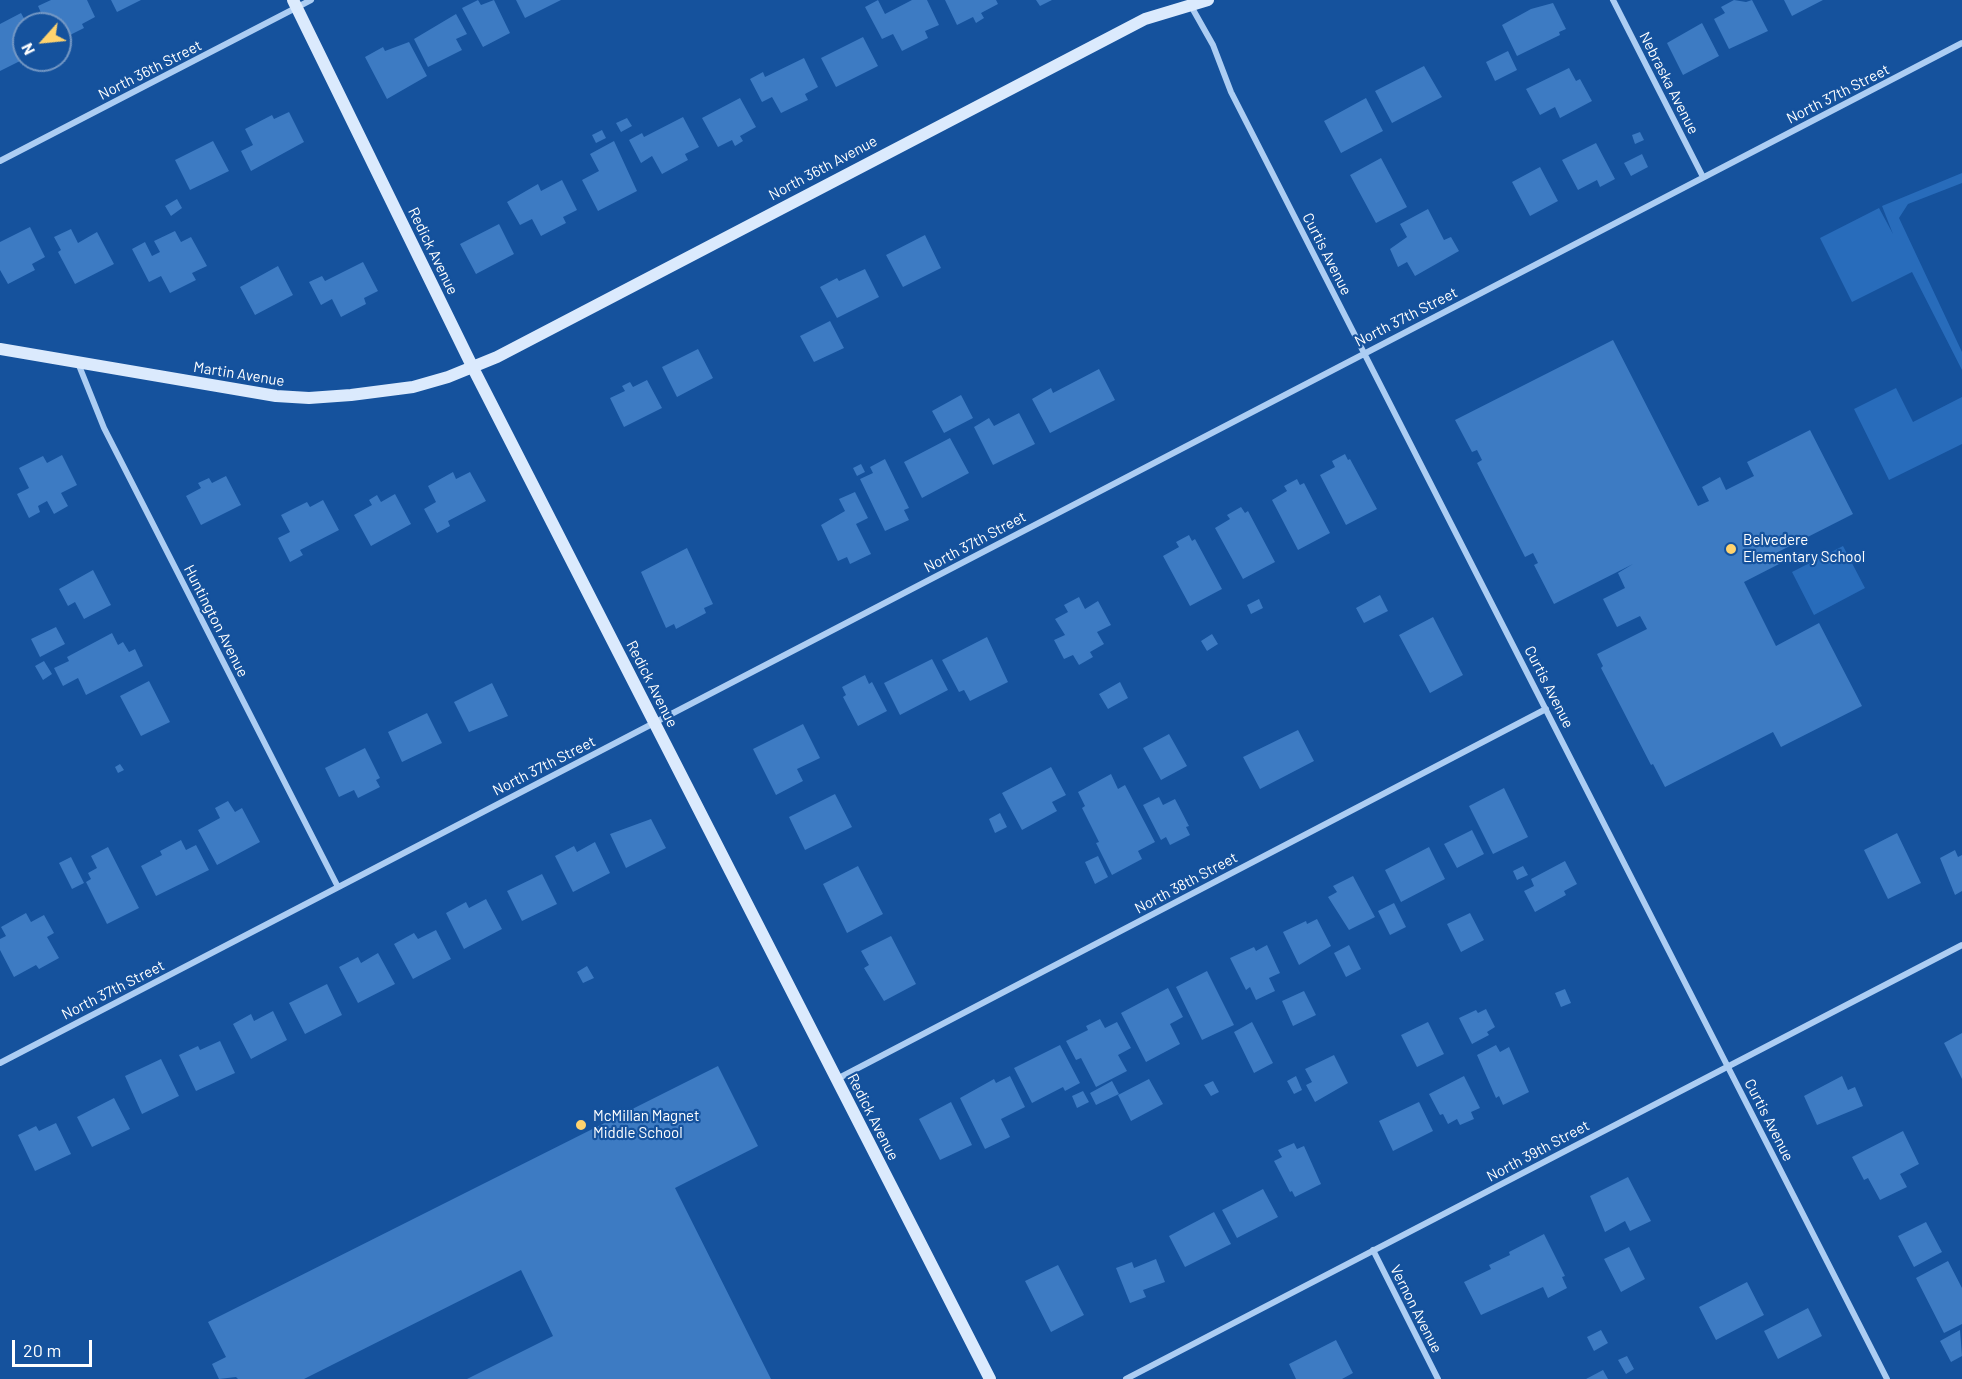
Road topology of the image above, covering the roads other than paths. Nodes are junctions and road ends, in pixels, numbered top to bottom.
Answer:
1 (311, 0) edge
2 (1208, 0) edge
3 (1613, 0) edge
4 (1189, 3) edge
5 (295, 4) edge
6 (1962, 43) edge
7 (0, 161) edge
8 (1703, 177) junction
9 (0, 350) edge
10 (1364, 353) junction
11 (78, 363) junction
12 (473, 368) junction
13 (1546, 709) junction
14 (655, 722) junction
15 (338, 887) junction
16 (1962, 945) edge
17 (0, 1063) edge
18 (1728, 1065) junction
19 (837, 1079) junction
20 (1373, 1250) junction
21 (990, 1379) edge
22 (1126, 1379) edge
23 (1438, 1379) edge
24 (1887, 1379) edge

1 - 5 street, North 36th Street
2 - 4 street, North 36th Avenue
3 - 8 street, Nebraska Avenue
4 - 10 street, Curtis Avenue
4 - 12 street, North 36th Avenue
5 - 7 street, North 36th Street
5 - 12 street, Redick Avenue
6 - 8 street, North 37th Street
8 - 10 street, North 37th Street
9 - 11 street, Martin Avenue
10 - 13 street, Curtis Avenue
10 - 14 street, North 37th Street
11 - 12 street, Martin Avenue
11 - 15 street, Huntington Avenue
12 - 14 street, Redick Avenue
13 - 18 street, Curtis Avenue
13 - 19 street, North 38th Street
14 - 15 street, North 37th Street
14 - 19 street, Redick Avenue
15 - 17 street, North 37th Street
16 - 18 street, North 39th Street
18 - 20 street, North 39th Street
18 - 24 street, Curtis Avenue
19 - 21 street, Redick Avenue
20 - 22 street, North 39th Street
20 - 23 street, Vernon Avenue

